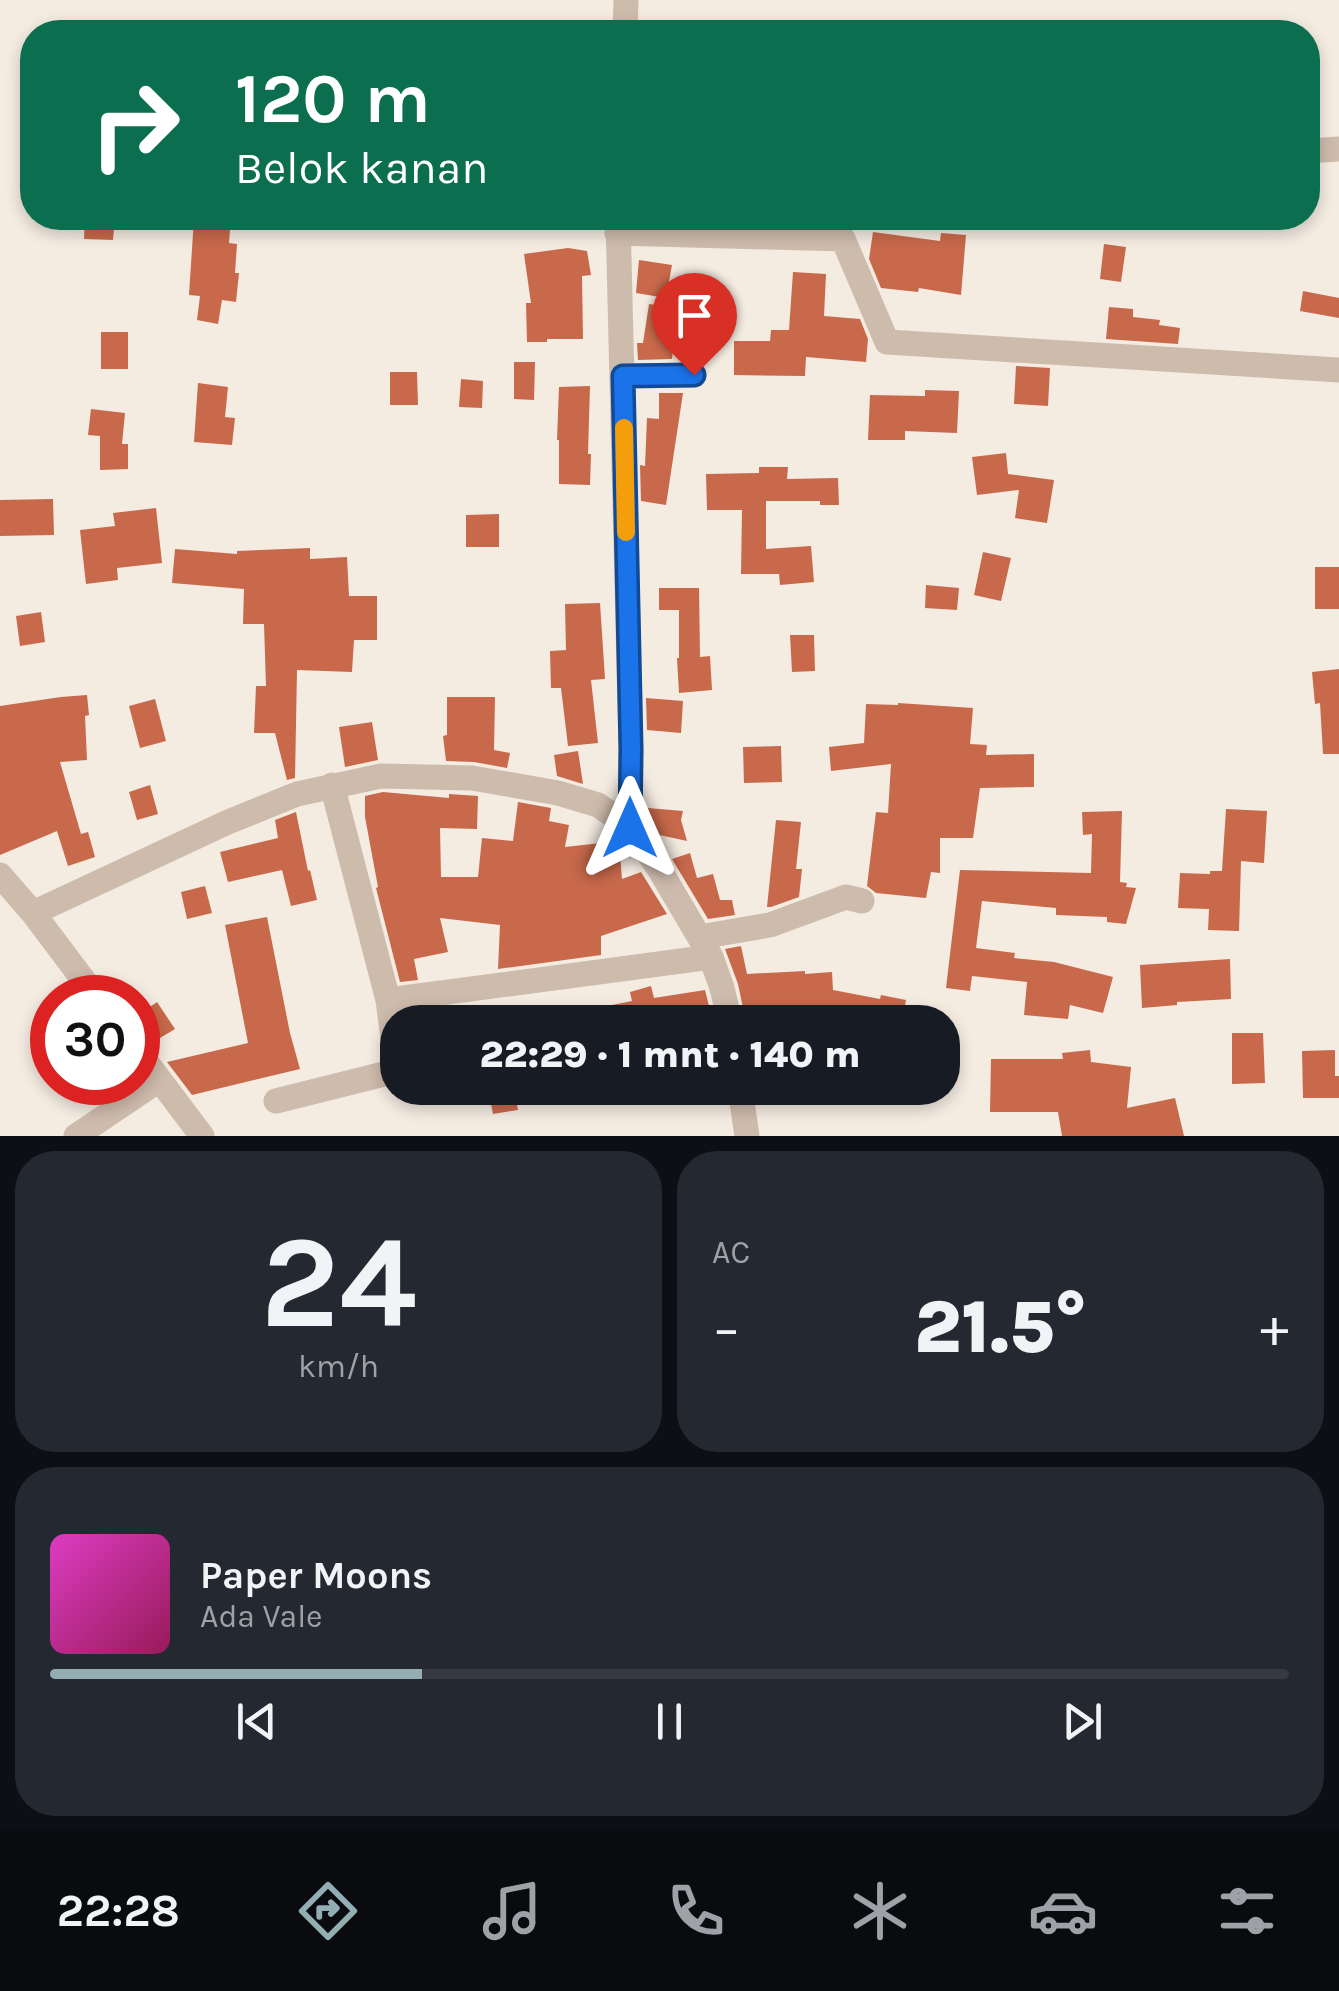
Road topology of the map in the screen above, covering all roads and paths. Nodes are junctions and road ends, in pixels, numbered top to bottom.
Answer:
1 (618, 230) edge
2 (698, 230) edge
3 (1339, 370) edge
4 (694, 375) dead end
5 (623, 376) junction
6 (332, 785) junction
7 (630, 828) junction
8 (0, 875) edge
9 (862, 901) dead end
10 (33, 914) junction
11 (706, 947) junction
12 (79, 975) edge
13 (388, 1000) junction
14 (725, 1005) edge
15 (160, 1080) edge
16 (276, 1101) dead end
17 (122, 1105) edge
18 (742, 1105) edge
19 (76, 1136) edge
20 (202, 1136) edge
21 (747, 1136) edge

1 - 5 street
2 - 3 street
4 - 5 street
5 - 7 street
6 - 7 street
6 - 10 street
6 - 13 street
7 - 11 street
8 - 10 street
9 - 11 street
10 - 12 street
11 - 13 street
11 - 14 street
13 - 16 street
15 - 20 street
17 - 19 street
18 - 21 street

